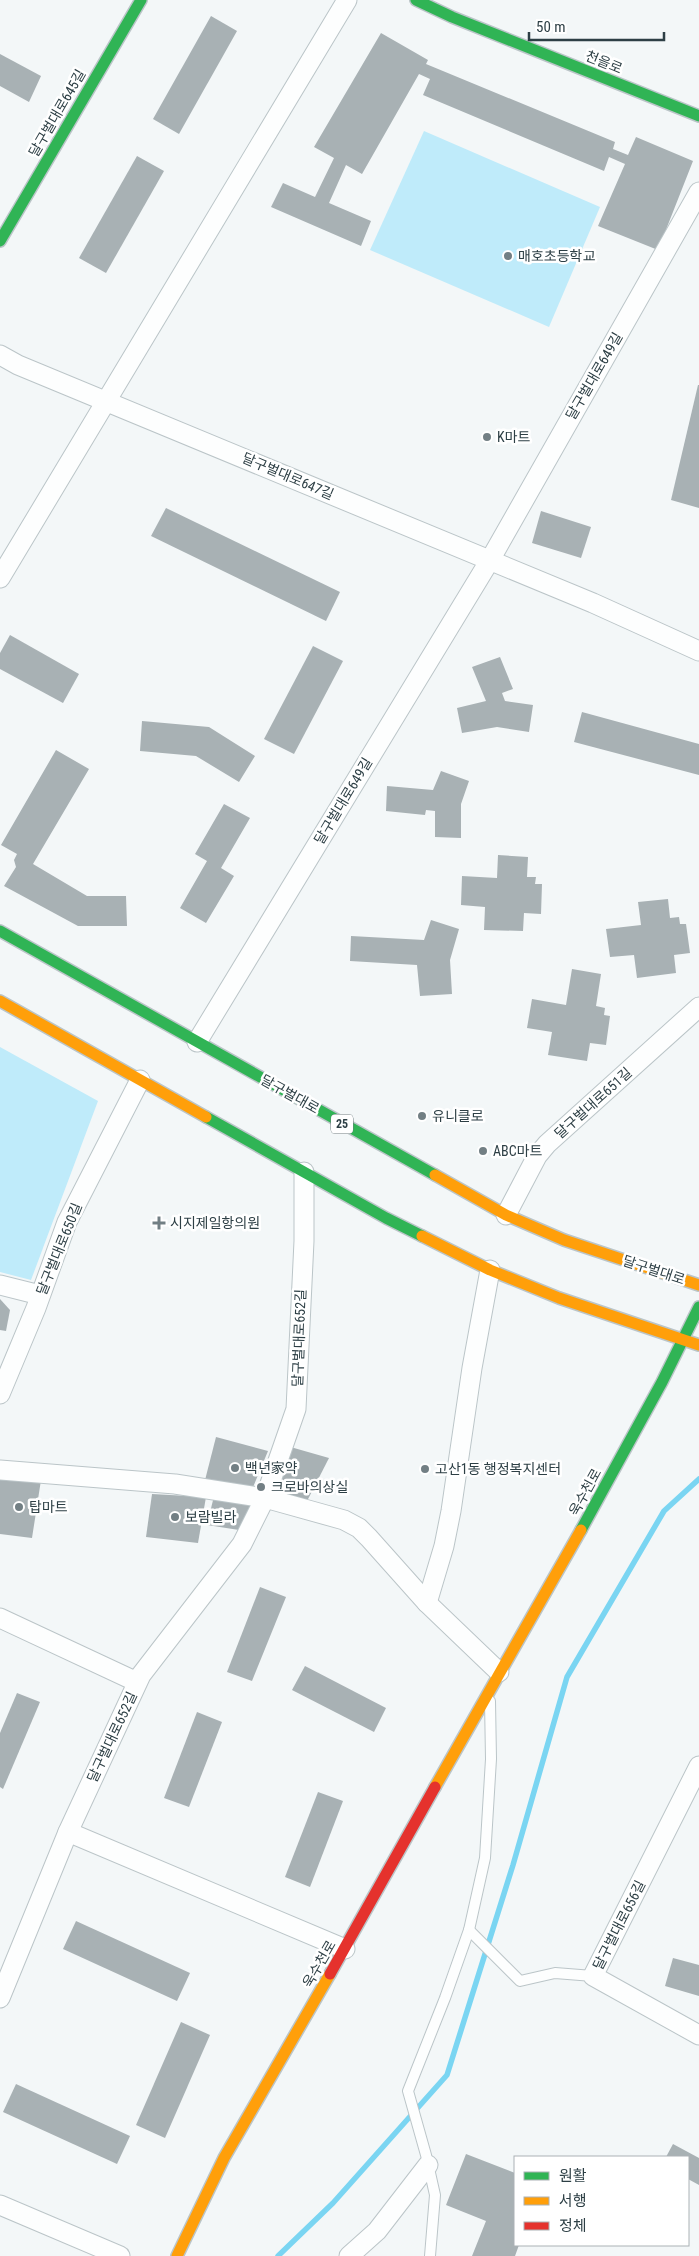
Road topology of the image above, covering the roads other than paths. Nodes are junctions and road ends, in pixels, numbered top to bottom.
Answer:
1 (140, 0) edge
2 (347, 0) edge
3 (416, 0) edge
4 (699, 116) edge
5 (699, 192) edge
6 (0, 241) edge
7 (0, 355) edge
8 (105, 400) junction
9 (490, 560) junction
10 (0, 578) edge
11 (699, 651) edge
12 (0, 931) edge
13 (0, 1001) edge
14 (699, 1007) edge
15 (197, 1042) junction
16 (140, 1080) junction
17 (304, 1172) junction
18 (506, 1215) junction
19 (490, 1270) junction
20 (0, 1285) edge
21 (699, 1285) edge
22 (40, 1295) junction
23 (699, 1307) edge
24 (683, 1340) junction
25 (699, 1345) edge
26 (0, 1393) edge
27 (0, 1470) edge
28 (265, 1498) junction
29 (427, 1603) junction
30 (0, 1618) edge
31 (495, 1680) junction
32 (137, 1682) junction
33 (699, 1766) edge
34 (68, 1832) junction
35 (469, 1930) junction
36 (345, 1949) junction
37 (593, 1976) junction
38 (0, 1998) edge
39 (699, 2035) edge
40 (428, 2165) junction
41 (0, 2205) edge
42 (120, 2256) edge
43 (177, 2256) edge
44 (349, 2256) edge
45 (430, 2256) edge

1 - 6 main road, 달구벌대로645길
2 - 8 street
3 - 4 main road, 천을로
5 - 9 street, 달구벌대로649길
7 - 8 street, 달구벌대로647길
8 - 9 street, 달구벌대로647길
8 - 10 street
9 - 11 street
9 - 15 street, 달구벌대로649길
12 - 15 main road, 달구벌대로 / 25
13 - 16 main road
14 - 18 street, 달구벌대로651길
15 - 18 main road, 달구벌대로 / 25
16 - 17 main road
16 - 22 street, 달구벌대로650길
17 - 19 main road
17 - 28 street, 달구벌대로652길
18 - 21 main road, 달구벌대로 / 25
19 - 24 main road
19 - 29 street
20 - 22 street
22 - 26 street, 달구벌대로650길
23 - 24 main road, 욱수천로
24 - 25 main road
24 - 31 main road, 욱수천로
27 - 28 street
28 - 29 street
28 - 32 street, 달구벌대로652길
29 - 31 street
30 - 32 street
31 - 35 lane
31 - 36 main road, 욱수천로
32 - 34 street, 달구벌대로652길
33 - 37 street, 달구벌대로656길
34 - 36 street
34 - 38 street, 달구벌대로652길
35 - 37 lane
35 - 40 lane
36 - 43 main road, 욱수천로
37 - 39 street, 달구벌대로656길
40 - 44 street
40 - 45 lane
41 - 42 street

